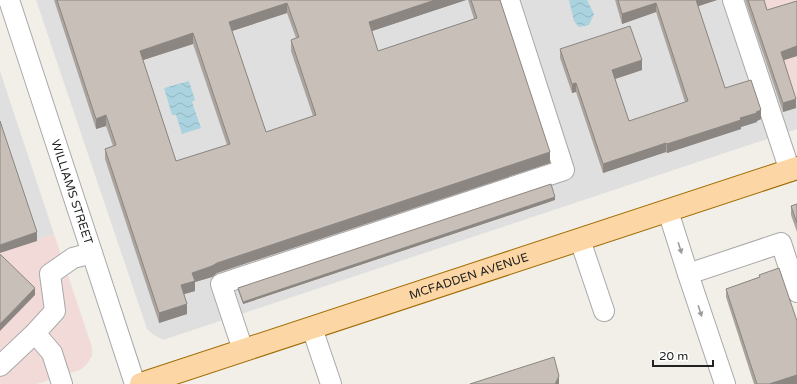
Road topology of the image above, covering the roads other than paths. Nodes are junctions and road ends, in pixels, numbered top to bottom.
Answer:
1 (8, 0) edge
2 (509, 0) edge
3 (733, 0) edge
4 (793, 170) edge
5 (668, 211) junction
6 (580, 240) junction
7 (92, 253) junction
8 (688, 274) junction
9 (797, 292) edge
10 (604, 311) dead end
11 (312, 328) junction
12 (35, 333) junction
13 (243, 350) junction
14 (0, 366) edge
15 (62, 384) edge
16 (135, 384) edge
17 (141, 384) edge
18 (331, 384) edge
19 (725, 384) edge

1 - 7 street, WILLIAMS STREET
2 - 13 street
3 - 4 street
4 - 5 main road, MCFADDEN AVENUE
5 - 6 main road, MCFADDEN AVENUE
5 -> 8 street
6 - 10 street
6 - 11 main road, MCFADDEN AVENUE
7 - 12 street
7 - 16 street, WILLIAMS STREET
8 - 9 street
8 -> 19 street
11 - 13 main road, MCFADDEN AVENUE
11 - 18 street
12 - 14 street
12 - 15 street
13 - 17 main road, MCFADDEN AVENUE

